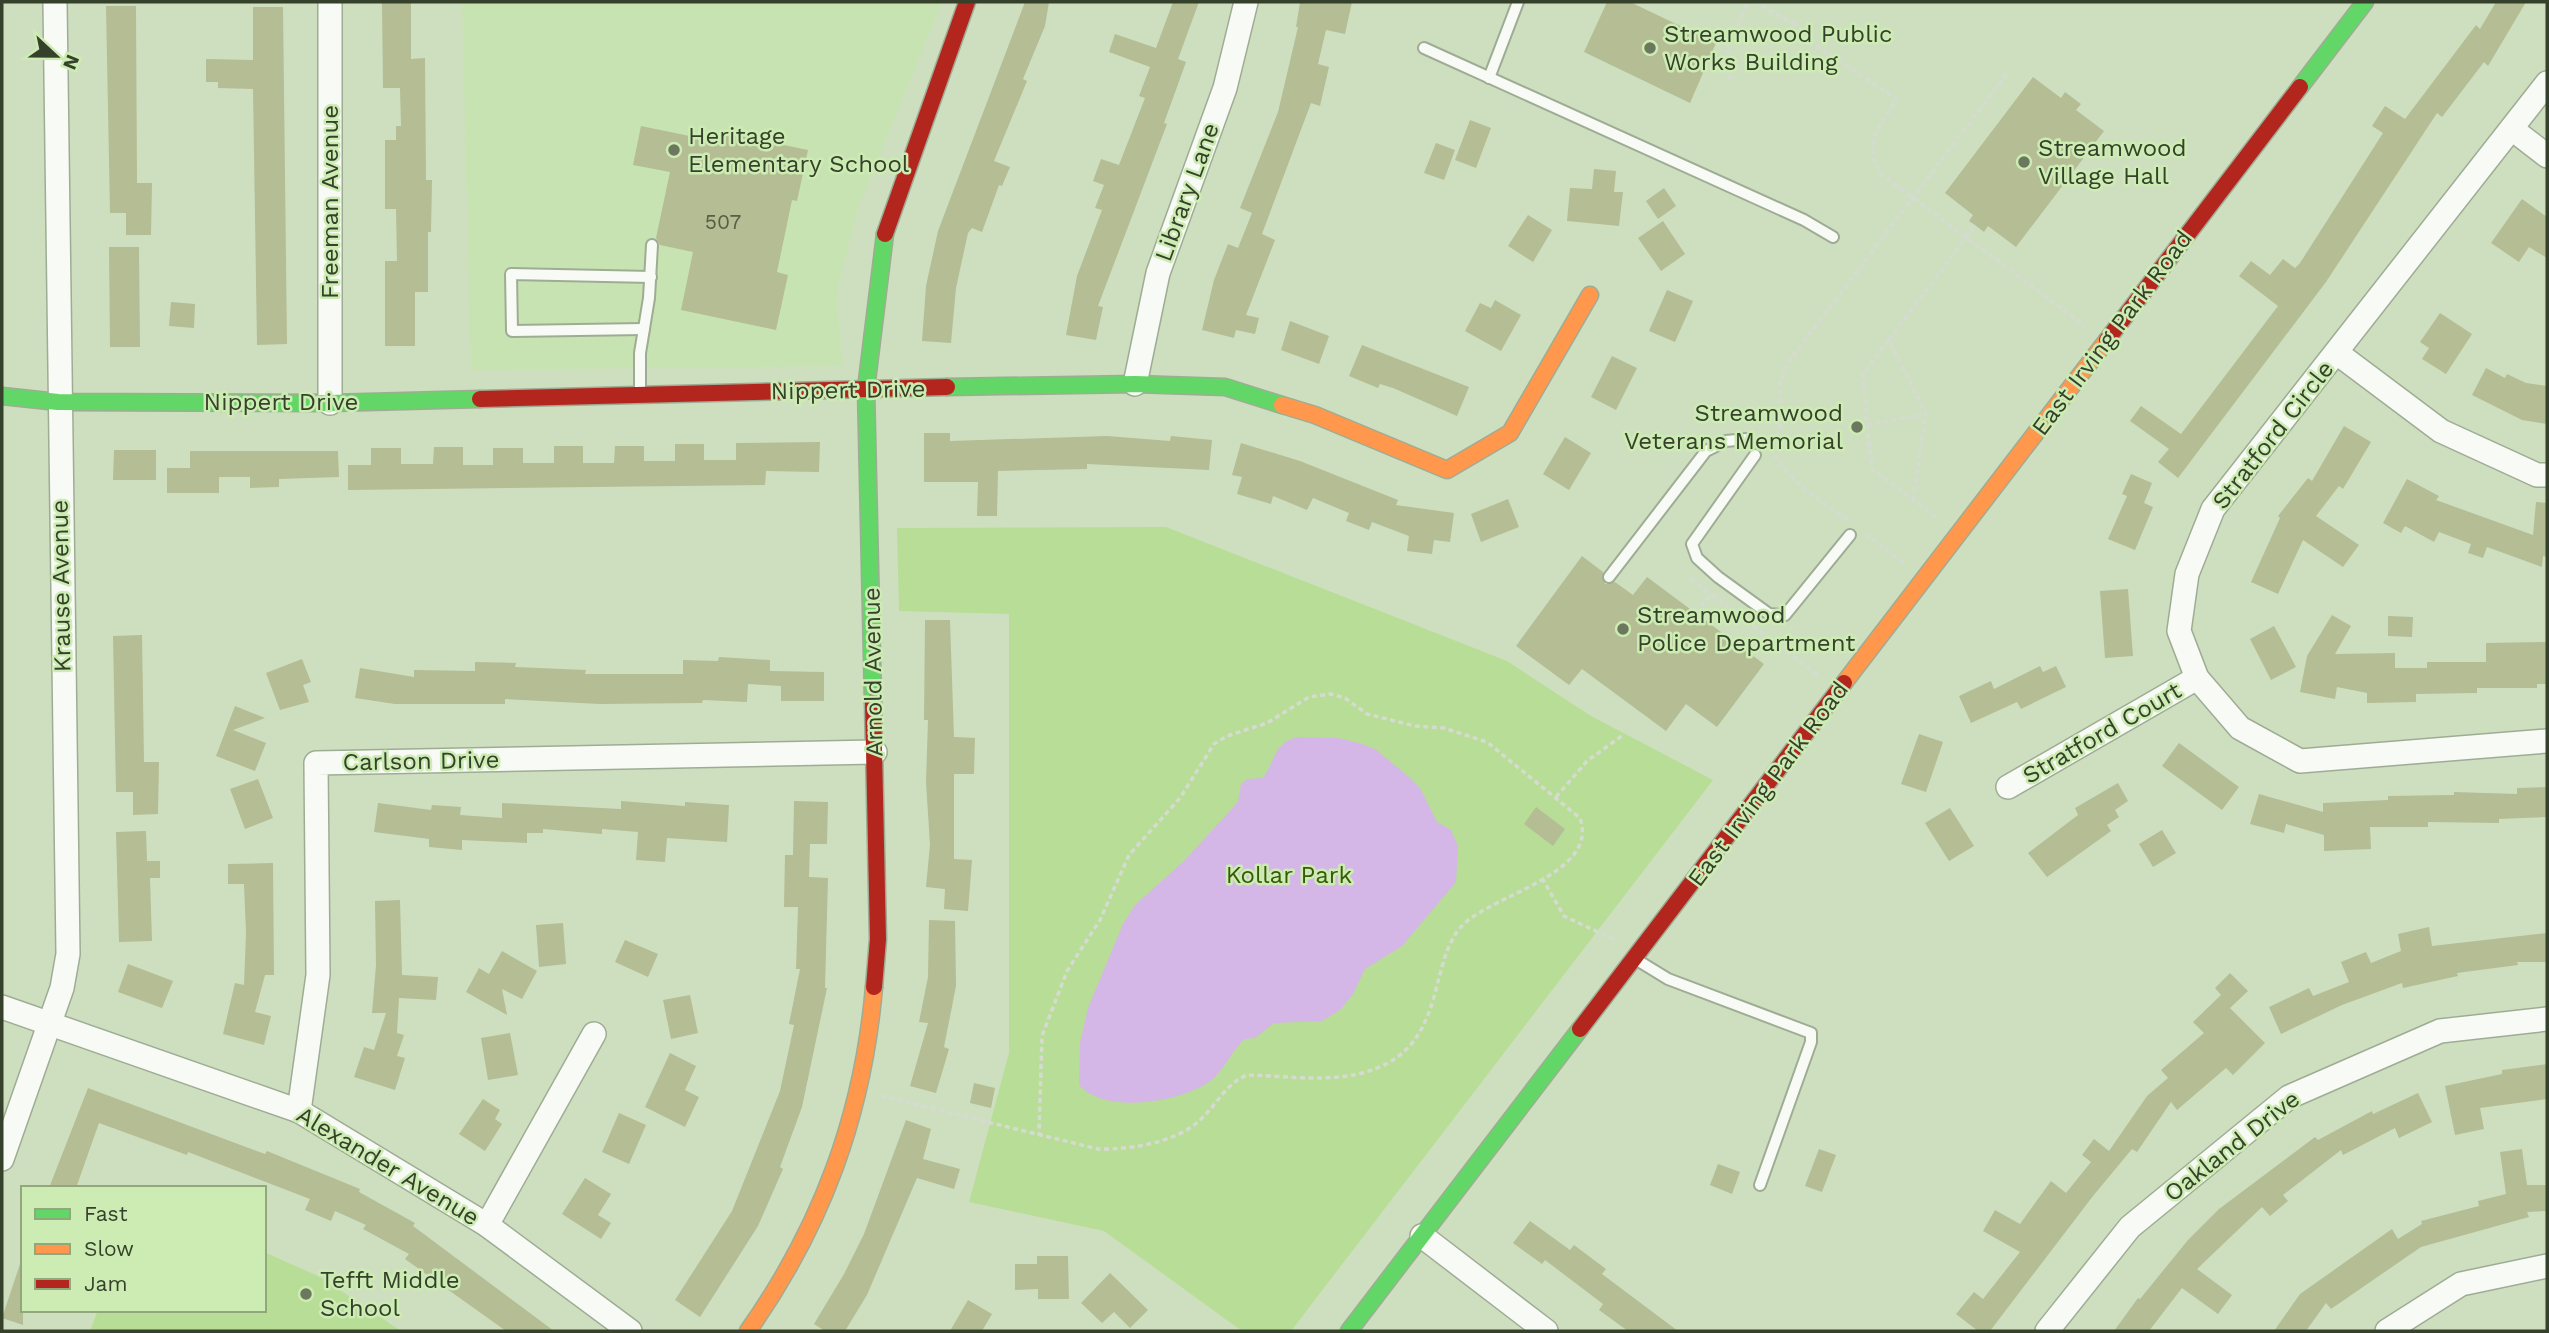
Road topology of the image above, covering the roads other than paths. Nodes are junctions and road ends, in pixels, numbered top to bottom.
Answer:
1 (55, 2) edge
2 (330, 2) edge
3 (967, 2) edge
4 (1246, 2) edge
5 (1518, 2) edge
6 (2365, 2) edge
7 (1424, 48) dead end
8 (1489, 78) junction
9 (2547, 83) edge
10 (2512, 129) junction
11 (2547, 156) edge
12 (1833, 237) dead end
13 (652, 245) dead end
14 (651, 277) junction
15 (1590, 295) dead end
16 (644, 330) junction
17 (2337, 353) junction
18 (1135, 384) junction
19 (866, 389) junction
20 (640, 395) junction
21 (2, 396) edge
22 (58, 402) junction
23 (330, 403) junction
24 (1747, 439) dead end
25 (1755, 454) dead end
26 (2547, 475) edge
27 (1852, 530) road end
28 (1609, 577) dead end
29 (2197, 678) junction
30 (2547, 741) edge
31 (875, 752) junction
32 (2008, 787) dead end
33 (1637, 955) junction
34 (2, 1007) edge
35 (2547, 1019) edge
36 (49, 1024) junction
37 (594, 1034) dead end
38 (299, 1111) junction
39 (2, 1159) edge
40 (1759, 1185) dead end
41 (487, 1225) junction
42 (1422, 1236) junction
43 (2547, 1265) edge
44 (631, 1331) edge
45 (748, 1331) edge
46 (1349, 1331) edge
47 (1546, 1331) edge
48 (2047, 1331) edge
49 (2387, 1331) edge

1 - 22 street, Krause Avenue
2 - 23 street, Freeman Avenue
3 - 19 street, Arnold Avenue
4 - 18 street, Library Lane
5 - 8 lane
6 - 33 street, East Irving Park Road
7 - 8 lane
8 - 12 lane
9 - 10 street, Stratford Circle
10 - 11 street
10 - 17 street, Stratford Circle
13 - 14 lane
14 - 16 lane
14 - 16 lane
15 - 18 street, Nippert Drive
16 - 20 lane
17 - 26 street
17 - 29 street, Stratford Circle
18 - 19 street, Nippert Drive
19 - 20 street, Nippert Drive
19 - 31 street, Arnold Avenue
20 - 23 street, Nippert Drive
21 - 22 street, Nippert Drive
22 - 23 street, Nippert Drive
22 - 36 street, Krause Avenue
24 - 28 lane
25 - 27 lane
29 - 30 street, Stratford Circle
29 - 32 street, Stratford Court
31 - 38 street, Carlson Drive
31 - 45 street, Arnold Avenue
33 - 40 lane
33 - 42 street, East Irving Park Road
34 - 36 street, Alexander Avenue
35 - 48 street, Oakland Drive
36 - 38 street, Alexander Avenue
36 - 39 street, Krause Avenue
37 - 41 street
38 - 41 street, Alexander Avenue
41 - 44 street, Alexander Avenue
42 - 46 street, East Irving Park Road
42 - 47 street
43 - 49 street

